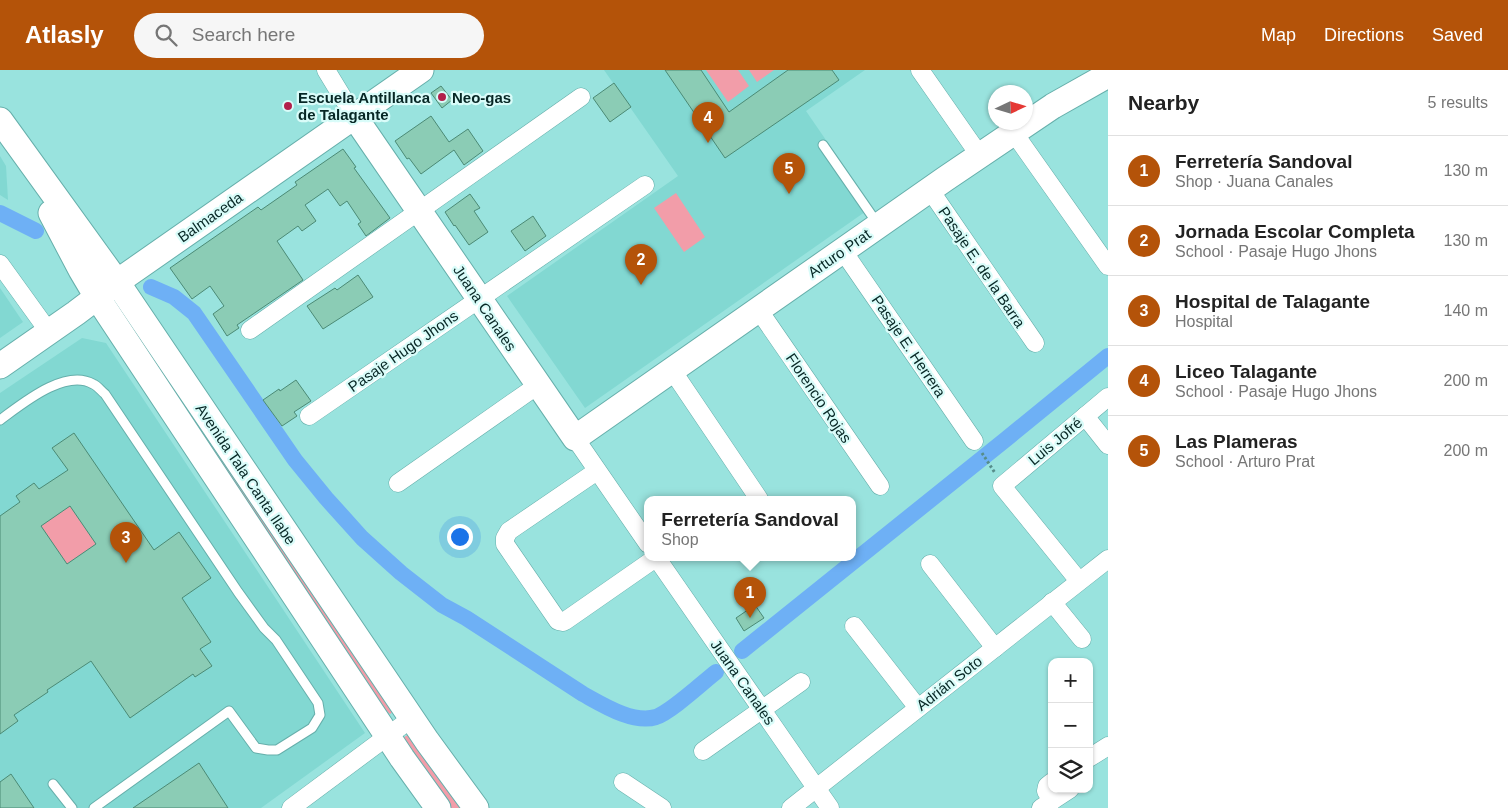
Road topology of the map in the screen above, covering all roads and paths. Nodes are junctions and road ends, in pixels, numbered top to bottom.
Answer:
1 (326, 70) edge
2 (421, 70) edge
3 (920, 70) edge
4 (1107, 78) edge
5 (581, 97) dead end
6 (354, 116) junction
7 (0, 120) edge
8 (1014, 133) junction
9 (15, 142) junction
10 (823, 145) dead end
11 (980, 156) junction
12 (645, 185) dead end
13 (930, 190) junction
14 (419, 211) junction
15 (879, 226) junction
16 (843, 250) junction
17 (0, 264) edge
18 (1108, 266) edge
19 (117, 282) junction
20 (97, 297) junction
21 (479, 299) junction
22 (758, 309) junction
23 (250, 330) dead end
24 (49, 332) junction
25 (1034, 343) dead end
26 (0, 366) edge
27 (672, 370) junction
28 (538, 385) junction
29 (1108, 396) edge
30 (309, 416) dead end
31 (1085, 416) junction
32 (0, 420) edge
33 (574, 438) junction
34 (1108, 445) edge
35 (977, 446) joint
36 (990, 465) dead end
37 (597, 471) junction
38 (398, 483) dead end
39 (880, 486) dead end
40 (757, 496) edge
41 (644, 539) edge
42 (1108, 559) edge
43 (644, 561) edge
44 (660, 561) edge
45 (930, 564) dead end
46 (1080, 581) junction
47 (1052, 602) junction
48 (854, 626) dead end
49 (1082, 639) dead end
50 (995, 648) junction
51 (802, 682) dead end
52 (918, 708) junction
53 (762, 710) junction
54 (412, 718) junction
55 (388, 736) junction
56 (1108, 746) edge
57 (703, 752) dead end
58 (1093, 755) edge
59 (623, 782) dead end
60 (54, 784) dead end
61 (1048, 786) edge
62 (816, 788) junction
63 (1064, 793) edge
64 (1046, 804) edge
65 (300, 805) edge
66 (654, 806) edge
67 (72, 808) edge
68 (94, 808) edge
69 (438, 808) edge
70 (476, 808) edge
71 (791, 808) edge
72 (830, 808) edge

1 - 6 street, Juana Canales
2 - 6 street, Balmaceda
3 - 11 street
4 - 8 street, Arturo Prat
5 - 14 street
6 - 14 street, Juana Canales
6 - 19 street, Balmaceda
7 - 9 street, Avenida Tala Canta Ilabe
8 - 11 street, Arturo Prat
8 - 18 street
9 - 19 street, Avenida Tala Canta Ilabe
9 - 20 street, Avenida Tala Canta Ilabe
10 - 15 lane
11 - 13 street, Arturo Prat
12 - 21 street, Pasaje Hugo Jhons
13 - 15 street, Arturo Prat
13 - 25 street, Pasaje E. de la Barra
14 - 21 street, Juana Canales
14 - 23 street
15 - 16 street, Arturo Prat
16 - 22 street, Arturo Prat
16 - 35 street, Pasaje E. Herrera
17 - 24 street
19 - 20 street, Balmaceda
19 - 54 street, Avenida Tala Canta Ilabe
20 - 24 street, Balmaceda
20 - 55 street, Avenida Tala Canta Ilabe
21 - 28 street, Juana Canales
21 - 30 street, Pasaje Hugo Jhons
22 - 27 street, Arturo Prat
22 - 39 street, Florencio Rojas
24 - 26 street, Balmaceda
27 - 33 street, Arturo Prat
27 - 40 street
28 - 33 street, Juana Canales
28 - 38 street
29 - 31 street, Luis Jofré
31 - 34 street
31 - 46 street, Luis Jofré
32 - 68 lane
33 - 37 street, Juana Canales
35 - 36 path
37 - 41 street, Juana Canales
37 - 43 street
42 - 46 street, Adrián Soto
44 - 53 street, Juana Canales
45 - 50 street
46 - 47 street, Adrián Soto
47 - 49 street
47 - 50 street, Adrián Soto
48 - 52 street
50 - 52 street, Adrián Soto
51 - 53 street
52 - 62 street, Adrián Soto
53 - 57 street
53 - 62 street, Juana Canales
54 - 55 street
54 - 70 street, Avenida Tala Canta Ilabe
55 - 65 street
55 - 69 street, Avenida Tala Canta Ilabe
56 - 58 street
59 - 66 street
60 - 67 lane
61 - 64 street
62 - 71 street, Adrián Soto
62 - 72 street, Juana Canales
63 - 64 street

